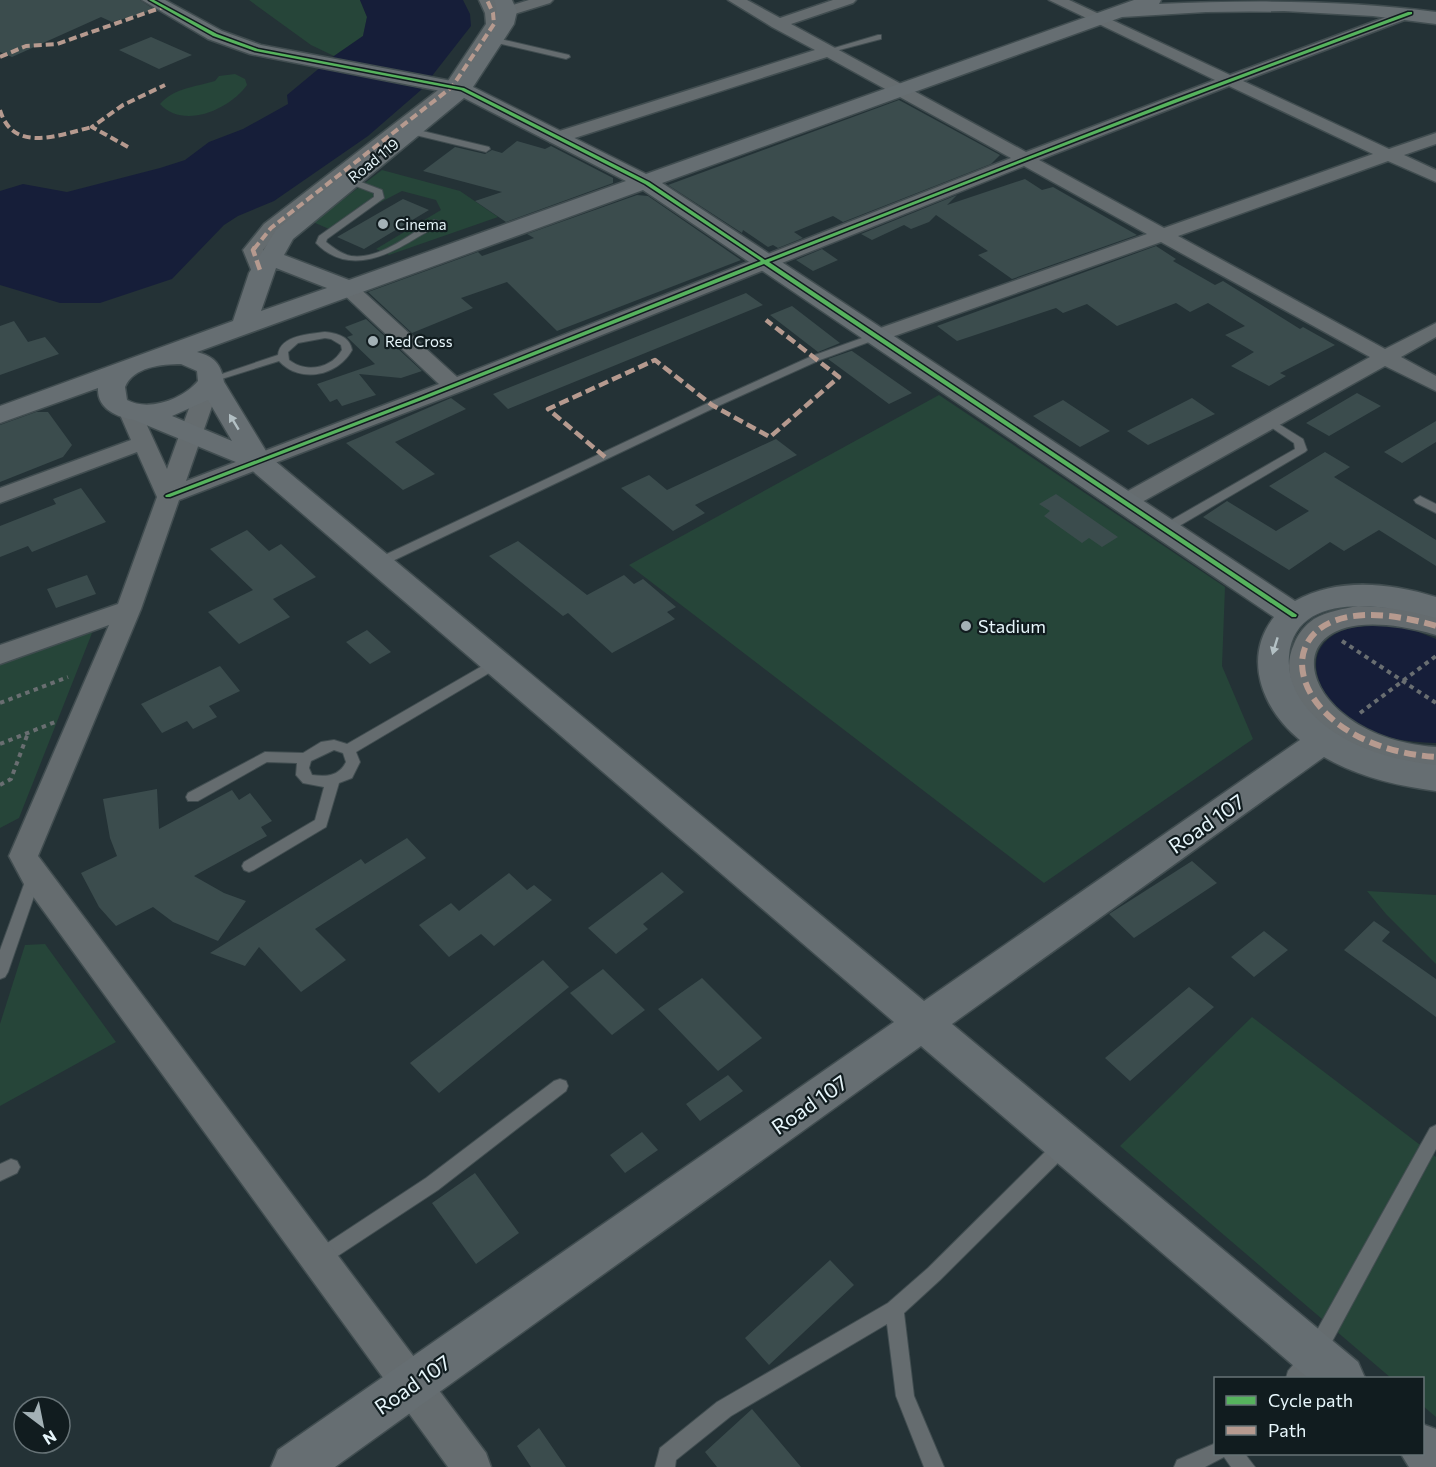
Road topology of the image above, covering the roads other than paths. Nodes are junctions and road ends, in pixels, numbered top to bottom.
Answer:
1 (151, 0) edge
2 (487, 0) edge
3 (545, 0) edge
4 (736, 0) edge
5 (848, 0) edge
6 (1057, 0) edge
7 (1154, 0) edge
8 (1390, 0) edge
9 (506, 5) edge
10 (1177, 8) junction
11 (1410, 13) junction
12 (1436, 18) edge
13 (1097, 20) junction
14 (777, 24) junction
15 (1436, 30) edge
16 (878, 37) dead end
17 (496, 40) junction
18 (828, 51) junction
19 (566, 57) dead end
20 (1227, 80) junction
21 (454, 87) junction
22 (899, 91) junction
23 (410, 130) junction
24 (556, 138) junction
25 (1436, 138) edge
26 (486, 149) dead end
27 (1388, 155) junction
28 (1022, 159) junction
29 (1436, 177) edge
30 (348, 180) junction
31 (647, 183) junction
32 (437, 222) dead end
33 (1160, 236) junction
34 (765, 261) junction
35 (265, 265) junction
36 (348, 288) junction
37 (243, 326) junction
38 (1436, 329) edge
39 (876, 336) junction
40 (282, 357) junction
41 (1384, 357) junction
42 (141, 363) junction
43 (210, 381) junction
44 (1436, 385) edge
45 (454, 386) junction
46 (12, 410) edge
47 (130, 410) junction
48 (1269, 421) junction
49 (192, 433) junction
50 (145, 443) junction
51 (258, 461) junction
52 (0, 496) edge
53 (168, 496) junction
54 (1420, 500) dead end
55 (1125, 502) junction
56 (1436, 509) edge
57 (1165, 529) junction
58 (378, 563) junction
59 (1436, 608) edge
60 (129, 609) junction
61 (1294, 615) junction
62 (1436, 626) edge
63 (0, 655) edge
64 (496, 663) junction
65 (1323, 741) junction
66 (348, 750) junction
67 (305, 758) junction
68 (1436, 758) edge
69 (1436, 778) edge
70 (332, 782) junction
71 (193, 797) dead end
72 (19, 864) edge
73 (249, 866) dead end
74 (0, 972) edge
75 (922, 1024) junction
76 (560, 1086) dead end
77 (1436, 1134) edge
78 (1065, 1144) junction
79 (1429, 1158) edge
80 (318, 1259) junction
81 (894, 1309) junction
82 (1304, 1367) edge
83 (1339, 1377) edge
84 (411, 1385) junction
85 (1424, 1449) edge
86 (1214, 1452) edge
87 (1233, 1455) edge
88 (1436, 1458) edge
89 (296, 1467) edge
90 (472, 1467) edge
91 (664, 1467) edge
92 (934, 1467) edge
93 (1184, 1467) edge
94 (1245, 1467) edge

1 - 21 street
2 - 21 street
3 - 9 street
4 - 14 street
5 - 14 street
6 - 13 street
7 - 10 street
7 - 13 street
8 - 11 street
9 - 17 street, Road 119
10 - 11 street
10 - 13 street
11 - 12 street
11 - 15 street
11 - 20 street
13 - 20 street
13 - 22 street
14 - 18 street
16 - 18 lane
17 - 19 lane
17 - 21 street, Road 119
18 - 22 street
18 - 24 street
20 - 27 street
20 - 28 street
21 - 23 street, Road 119
21 - 24 street
21 - 35 street
22 - 28 street
22 - 31 street
23 - 26 lane
23 - 30 street, Road 119
24 - 31 street
25 - 27 street
27 - 29 street
27 - 33 street
28 - 33 street
28 - 34 street
30 - 32 lane
30 - 35 street, Road 119
31 - 34 street
31 - 36 street
33 - 39 street
33 - 41 street
34 - 39 street
34 - 45 street
35 - 36 street
35 - 37 street, Road 119
36 - 37 street
36 - 45 street
37 - 42 street
37 - 43 street
38 - 41 street
39 - 55 street
39 - 58 lane
40 - 40 lane
40 - 43 lane
41 - 44 street
41 - 48 street
42 - 43 street
42 - 46 street
42 - 47 street
43 - 47 street
43 - 49 street
51 -> 43 street
45 - 51 street
46 - 47 street
47 - 49 street
47 - 50 street
48 - 55 street
48 - 57 lane
49 - 51 street
49 - 53 street
50 - 52 street
50 - 53 street
51 - 53 street
51 - 58 street
53 - 60 street
54 - 56 lane
55 - 57 street
57 - 61 street
58 - 64 street
59 - 61 street
60 - 63 street
60 - 72 street
61 -> 65 street
62 - 68 street
64 - 66 lane
64 - 75 street
65 - 69 street
65 - 75 street, Road 107
66 - 67 lane
66 - 70 lane
67 - 70 lane
67 - 71 lane
70 - 73 lane
72 - 74 lane
72 - 80 street
75 - 78 street
75 - 84 street, Road 107
76 - 80 lane
77 - 79 lane
78 - 81 lane
78 - 82 street
79 - 82 lane
80 - 84 street
81 - 91 lane
81 - 92 lane
82 - 83 street
84 - 89 street, Road 107
84 - 90 street
85 - 88 street
86 - 93 lane
87 - 94 lane

